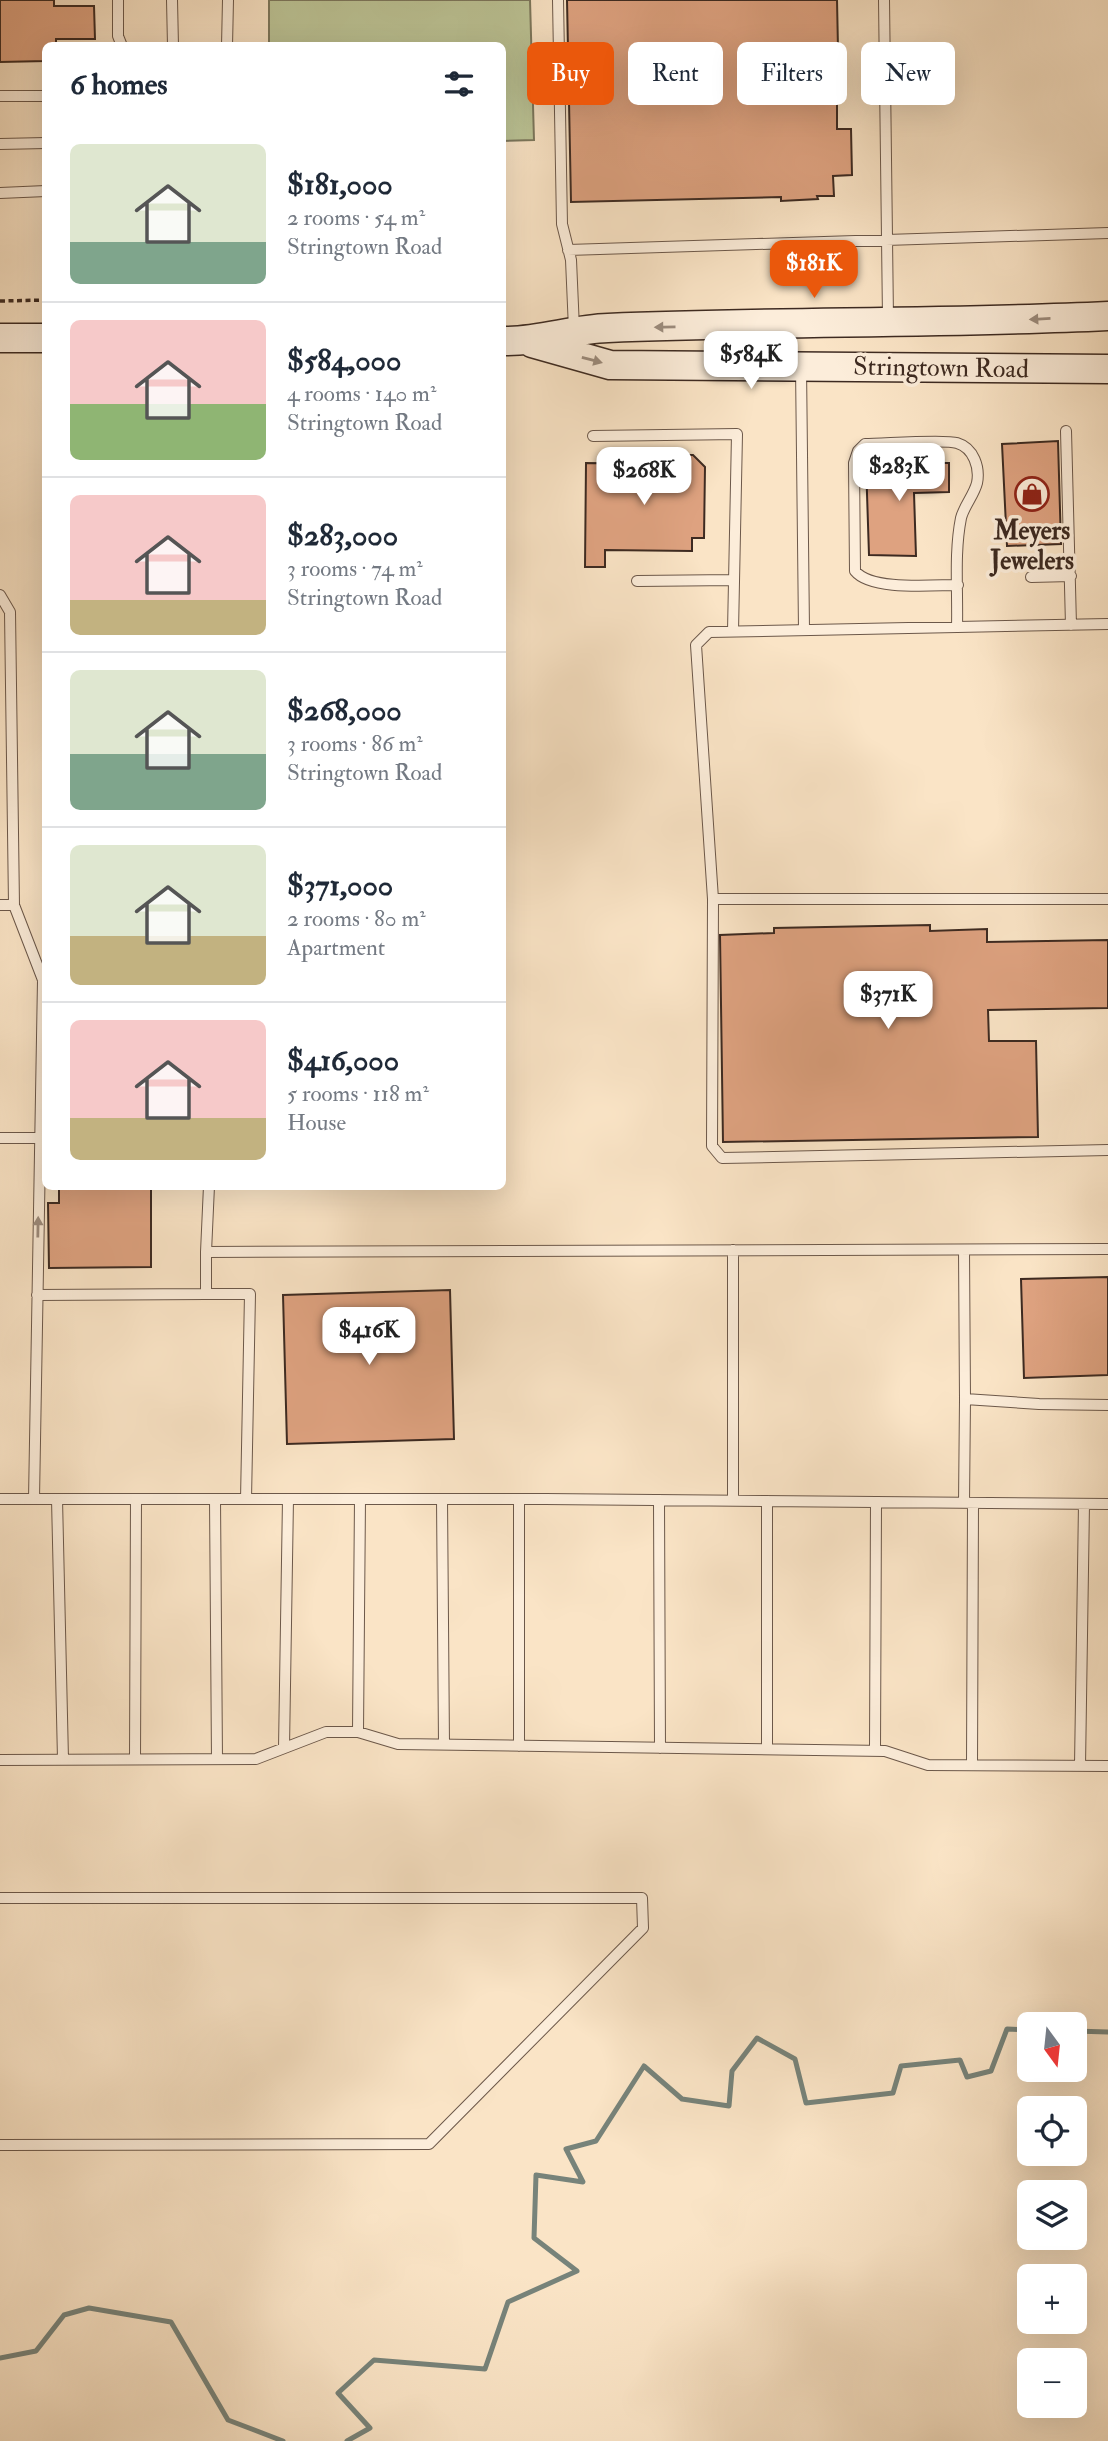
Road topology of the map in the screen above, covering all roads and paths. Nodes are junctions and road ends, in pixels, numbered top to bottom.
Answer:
1 (118, 0) edge
2 (172, 0) edge
3 (228, 0) edge
4 (558, 0) edge
5 (884, 0) edge
6 (120, 42) edge
7 (173, 42) edge
8 (227, 42) edge
9 (0, 96) edge
10 (42, 96) edge
11 (0, 144) edge
12 (42, 144) edge
13 (42, 191) edge
14 (0, 193) edge
15 (1108, 233) edge
16 (888, 241) junction
17 (569, 250) junction
18 (42, 300) edge
19 (0, 301) edge
20 (1108, 316) edge
21 (888, 323) junction
22 (574, 333) junction
23 (0, 338) edge
24 (42, 338) edge
25 (514, 342) edge
26 (801, 367) junction
27 (1101, 367) edge
28 (1066, 431) dead end
29 (593, 436) dead end
30 (1031, 576) dead end
31 (1071, 576) junction
32 (734, 580) junction
33 (637, 581) dead end
34 (958, 585) junction
35 (0, 595) edge
36 (1108, 624) edge
37 (1071, 625) junction
38 (957, 626) junction
39 (804, 629) junction
40 (733, 631) junction
41 (1108, 899) edge
42 (713, 900) junction
43 (0, 905) edge
44 (14, 905) junction
45 (42, 977) edge
46 (42, 1082) edge
47 (0, 1138) edge
48 (40, 1138) junction
49 (1108, 1150) edge
50 (209, 1190) edge
51 (1108, 1249) edge
52 (733, 1250) junction
53 (964, 1250) junction
54 (206, 1252) junction
55 (206, 1294) junction
56 (37, 1295) junction
57 (965, 1399) junction
58 (1108, 1405) edge
59 (0, 1499) edge
60 (34, 1499) junction
61 (57, 1499) junction
62 (135, 1499) junction
63 (215, 1499) junction
64 (246, 1499) junction
65 (288, 1499) junction
66 (360, 1499) junction
67 (442, 1499) junction
68 (519, 1499) junction
69 (659, 1500) junction
70 (733, 1501) junction
71 (767, 1501) junction
72 (876, 1502) junction
73 (968, 1503) junction
74 (1084, 1504) junction
75 (1108, 1504) edge
76 (358, 1732) junction
77 (444, 1744) junction
78 (519, 1746) junction
79 (284, 1748) junction
80 (660, 1748) junction
81 (767, 1749) junction
82 (875, 1751) junction
83 (63, 1759) junction
84 (135, 1759) junction
85 (217, 1759) junction
86 (0, 1760) edge
87 (972, 1765) junction
88 (1080, 1766) junction
89 (1108, 1766) edge
90 (0, 1898) edge
91 (0, 2145) edge

1 - 6 lane
2 - 7 lane
3 - 8 lane
4 - 17 lane
5 - 16 lane
9 - 10 lane
11 - 12 lane
13 - 14 lane
15 - 16 lane
16 - 17 lane
16 - 21 lane
17 - 22 lane
18 - 19 path
20 -> 21 main road, Stringtown Road
21 -> 22 main road, Stringtown Road
22 - 25 main road, Stringtown Road
23 - 24 main road
25 -> 26 main road, Stringtown Road
26 - 27 main road, Stringtown Road
26 - 39 lane
28 - 31 lane
29 - 32 lane
30 - 31 lane
31 - 37 lane
32 - 33 lane
32 - 40 lane
34 - 34 lane
34 - 38 lane
35 - 44 lane
36 - 37 lane
37 - 38 lane
38 - 39 lane
39 - 40 lane
40 - 42 lane
41 - 42 lane
42 - 49 lane
43 - 44 lane
44 - 45 lane
46 - 48 lane
47 - 48 lane
56 -> 48 lane
50 - 54 lane
51 - 53 lane
52 - 53 lane
52 - 54 lane
52 - 70 lane
53 - 57 lane
54 - 55 lane
55 - 56 lane
55 - 64 lane
56 - 60 lane
57 - 58 lane
57 - 73 lane
59 - 60 lane
60 - 61 lane
61 - 62 lane
61 - 83 lane
62 - 63 lane
62 - 84 lane
63 - 64 lane
63 - 85 lane
64 - 65 lane
65 - 66 lane
65 - 79 lane
66 - 67 lane
66 - 76 lane
67 - 68 lane
67 - 77 lane
68 - 69 lane
68 - 78 lane
69 - 70 lane
69 - 80 lane
70 - 71 lane
71 - 72 lane
71 - 81 lane
72 - 73 lane
72 - 82 lane
73 - 74 lane
73 - 87 lane
74 - 75 lane
74 - 88 lane
76 - 77 lane
76 - 79 lane
77 - 78 lane
78 - 80 lane
79 - 85 lane
80 - 81 lane
81 - 82 lane
82 - 87 lane
83 - 84 lane
83 - 86 lane
84 - 85 lane
87 - 88 lane
88 - 89 lane
90 - 91 lane

